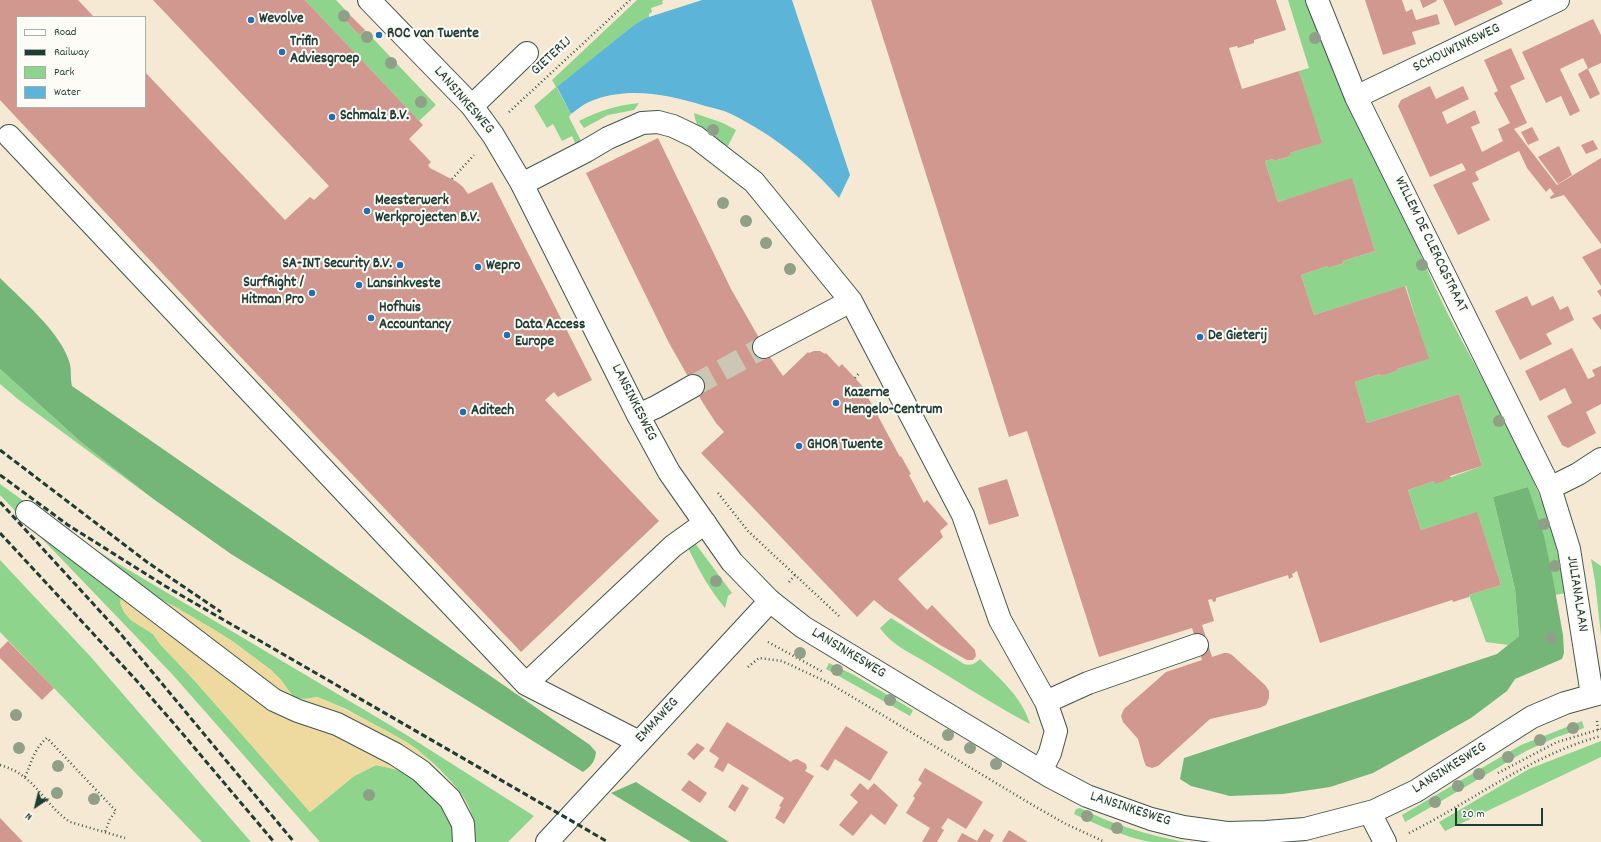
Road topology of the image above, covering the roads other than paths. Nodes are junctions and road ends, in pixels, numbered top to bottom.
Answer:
1 (369, 0) edge
2 (1317, 0) edge
3 (1558, 0) edge
4 (527, 53) dead end
5 (1356, 97) junction
6 (472, 106) junction
7 (9, 136) dead end
8 (522, 184) junction
9 (851, 301) junction
10 (764, 347) tunnel mouth
11 (693, 386) tunnel mouth
12 (638, 415) junction
13 (1601, 459) edge
14 (1550, 488) junction
15 (27, 512) dead end
16 (705, 523) junction
17 (770, 601) junction
18 (1197, 645) dead end
19 (526, 684) junction
20 (1597, 694) edge
21 (1046, 702) junction
22 (639, 742) junction
23 (1040, 771) junction
24 (1370, 813) junction
25 (1306, 836) edge
26 (1394, 839) edge
27 (464, 842) edge
28 (547, 842) edge

1 - 6 main road, LANSINKESWEG
2 - 5 main road, WILLEM DE CLERCQSTRAAT
3 - 5 main road, SCHOUWINKSWEG
4 - 6 main road
5 - 14 main road, WILLEM DE CLERCQSTRAAT
6 - 8 main road, LANSINKESWEG
7 - 19 main road
8 - 9 main road
8 - 12 main road, LANSINKESWEG
9 - 10 main road
9 - 21 main road
11 - 12 main road
12 - 16 main road, LANSINKESWEG
13 - 14 main road
14 - 20 main road, JULIANALAAN
15 - 27 main road
16 - 17 main road, LANSINKESWEG
16 - 19 main road
17 - 22 main road, EMMAWEG
17 - 23 main road, LANSINKESWEG
18 - 21 main road
19 - 22 main road
20 - 24 main road, LANSINKESWEG
21 - 23 main road
22 - 28 main road, EMMAWEG
23 - 25 main road, LANSINKESWEG
24 - 25 main road, LANSINKESWEG
24 - 26 main road

